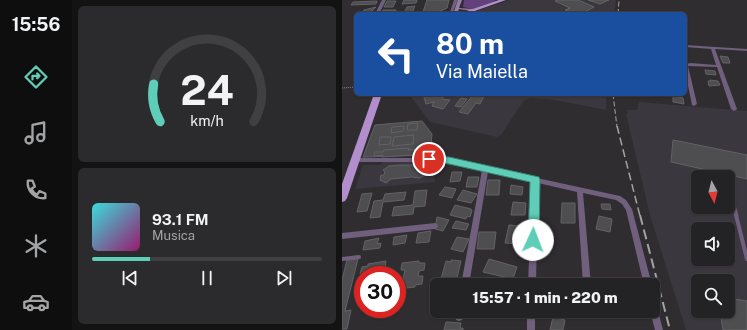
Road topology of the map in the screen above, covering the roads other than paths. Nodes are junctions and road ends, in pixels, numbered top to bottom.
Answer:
1 (384, 0) edge
2 (456, 0) edge
3 (504, 0) edge
4 (457, 10) edge
5 (378, 12) edge
6 (440, 12) edge
7 (687, 46) edge
8 (713, 48) junction
9 (747, 50) edge
10 (687, 65) edge
11 (719, 66) junction
12 (687, 70) edge
13 (377, 96) edge
14 (694, 104) dead end
15 (734, 109) dead end
16 (355, 160) junction
17 (485, 169) junction
18 (535, 180) junction
19 (580, 190) junction
20 (342, 198) edge
21 (735, 210) edge
22 (435, 226) dead end
23 (342, 236) edge
24 (359, 257) dead end
25 (342, 259) edge
26 (747, 259) edge
27 (466, 278) edge
28 (532, 278) edge
29 (586, 278) edge
30 (646, 278) edge
31 (531, 318) edge
32 (656, 318) edge
33 (530, 330) edge
34 (659, 330) edge

1 - 5 street
2 - 4 street
3 - 4 main road
4 - 6 street
7 - 8 street
8 - 9 street
8 - 11 street
10 - 11 street
11 - 15 street
12 - 14 street
13 - 16 main road
16 - 17 street
16 - 20 main road
17 - 18 street
17 - 27 street
18 - 19 street
18 - 28 street
19 - 29 street
19 - 30 street
21 - 26 lane
22 - 23 street
24 - 25 lane
31 - 33 street
32 - 34 street

